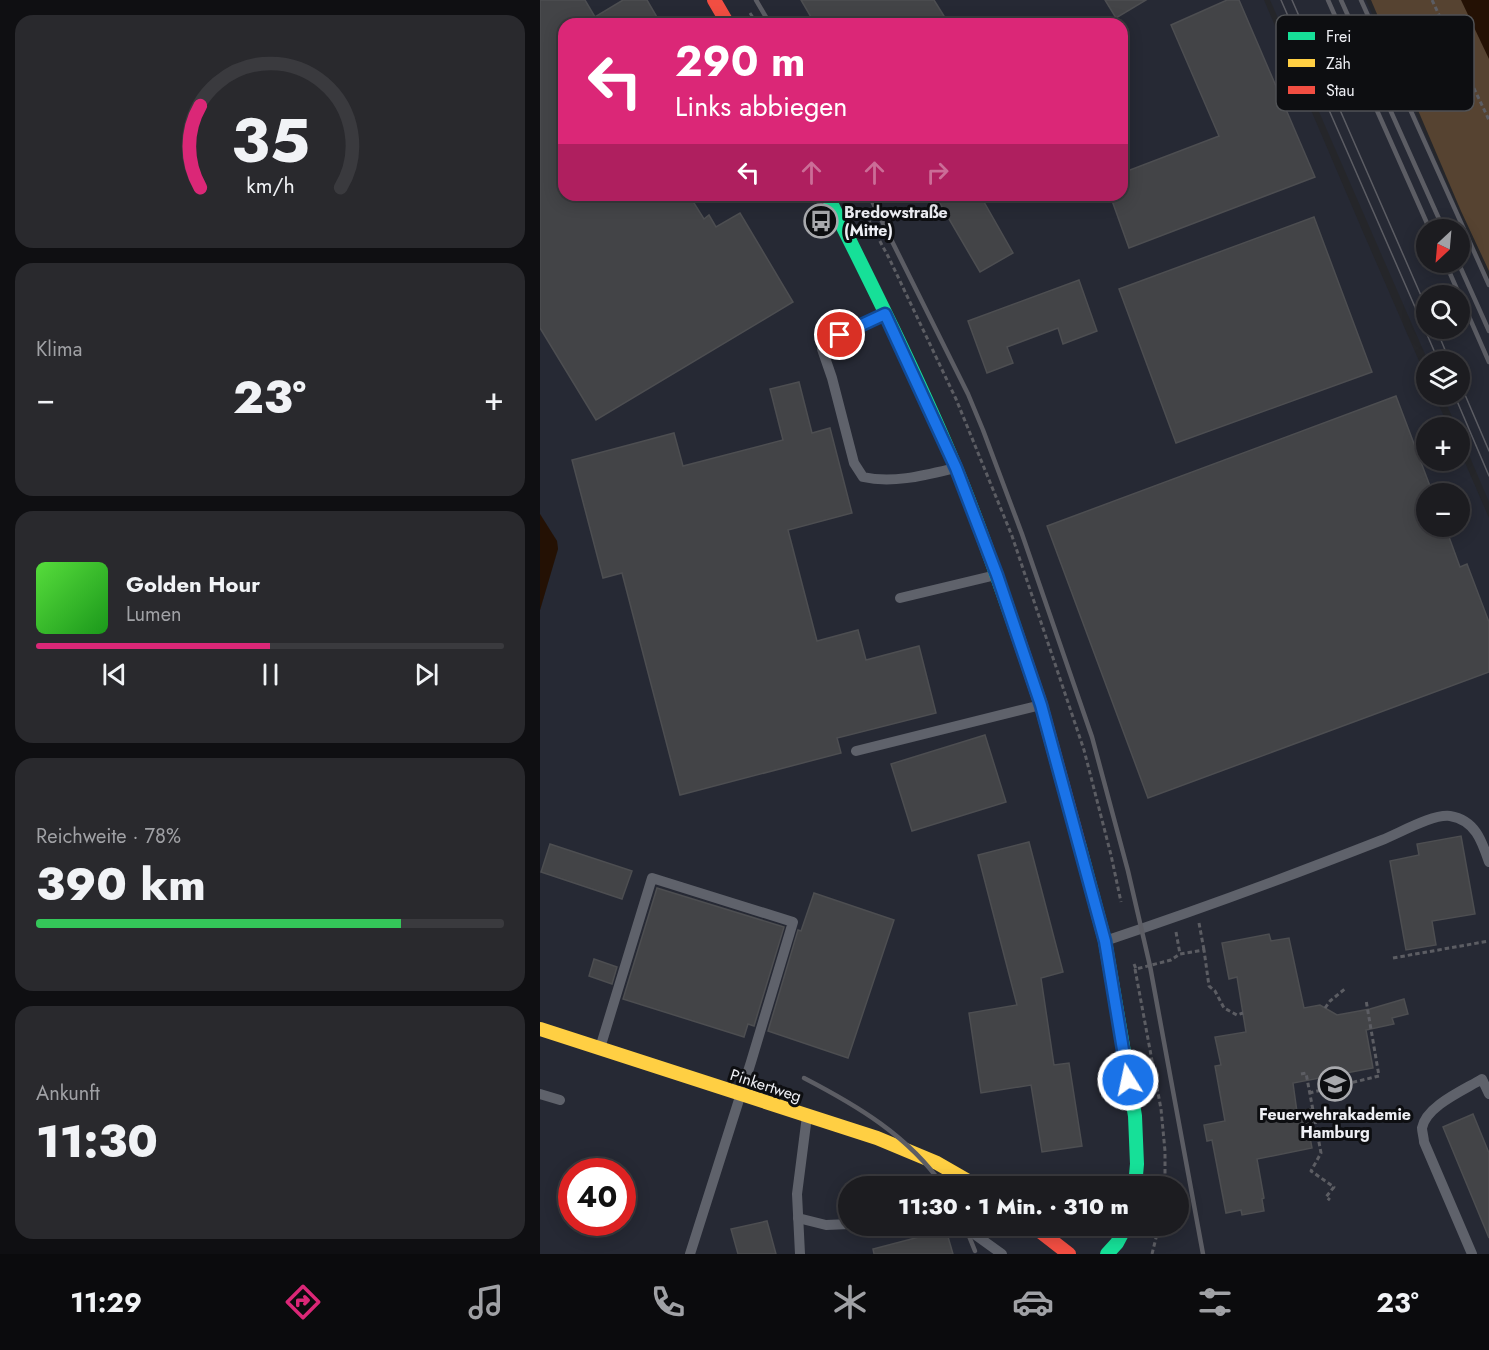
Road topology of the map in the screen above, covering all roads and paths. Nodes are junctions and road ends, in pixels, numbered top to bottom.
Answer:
1 (714, 0) edge
2 (1432, 0) edge
3 (1439, 15) edge
4 (724, 18) edge
5 (1474, 88) edge
6 (1489, 120) edge
7 (830, 201) edge
8 (885, 314) junction
9 (956, 468) junction
10 (997, 575) junction
11 (900, 598) dead end
12 (1041, 705) junction
13 (856, 751) dead end
14 (1489, 862) edge
15 (1197, 910) junction
16 (1173, 918) junction
17 (1105, 941) junction
18 (1489, 941) edge
19 (1204, 950) junction
20 (1180, 954) junction
21 (1393, 958) dead end
22 (1136, 969) dead end
23 (1346, 988) dead end
24 (1366, 1000) dead end
25 (1325, 1008) dead end
26 (1243, 1014) dead end
27 (540, 1031) edge
28 (600, 1048) junction
29 (1152, 1051) dead end
30 (1301, 1074) dead end
31 (1309, 1093) junction
32 (540, 1094) edge
33 (741, 1094) junction
34 (1489, 1094) edge
35 (560, 1100) dead end
36 (807, 1116) junction
37 (960, 1176) edge
38 (1136, 1176) edge
39 (1165, 1176) edge
40 (1330, 1200) dead end
41 (798, 1218) junction
42 (838, 1224) edge
43 (977, 1236) edge
44 (1046, 1236) edge
45 (1121, 1236) edge
46 (1156, 1236) edge
47 (690, 1254) edge
48 (800, 1254) edge
49 (1002, 1254) edge
50 (1069, 1254) edge
51 (1107, 1254) edge
52 (1152, 1254) edge
53 (1472, 1254) edge

1 - 4 street
2 - 3 path
5 - 6 path
7 - 8 street
8 - 9 street
8 - 9 lane
9 - 10 street
10 - 11 lane
10 - 12 street
12 - 13 lane
12 - 17 street
14 - 15 lane
15 - 16 lane
15 - 19 path
16 - 17 lane
16 - 20 path
17 - 38 street
18 - 21 path
19 - 20 path
19 - 26 path
20 - 22 path
23 - 25 path
24 - 31 path
27 - 28 street, Pinkertweg
28 - 33 street, Pinkertweg
28 - 33 lane
29 - 39 path
30 - 31 path
31 - 40 path
32 - 35 lane
33 - 36 street, Pinkertweg
33 - 47 lane
34 - 53 lane
36 - 37 street, Pinkertweg
36 - 41 lane
41 - 42 lane
41 - 48 lane
43 - 49 lane
44 - 50 street
45 - 51 street
46 - 52 path

